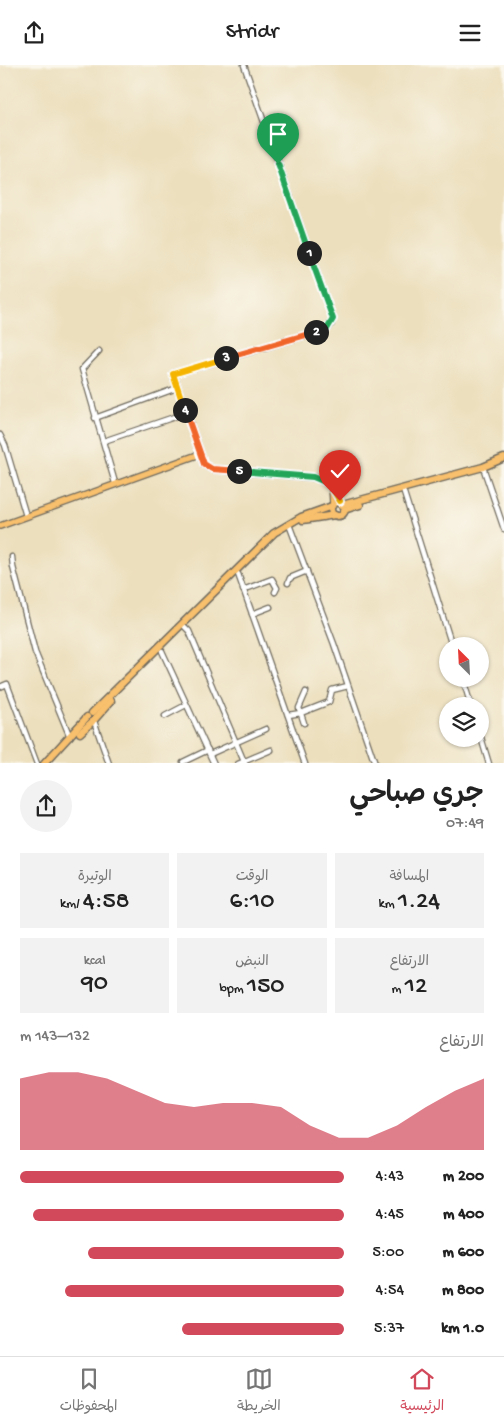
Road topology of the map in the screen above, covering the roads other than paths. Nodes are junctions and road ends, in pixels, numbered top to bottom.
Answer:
1 (244, 65) edge
2 (331, 324) joint
3 (99, 351) dead end
4 (177, 388) junction
5 (186, 413) junction
6 (95, 418) junction
7 (0, 435) edge
8 (104, 441) junction
9 (200, 454) junction
10 (504, 458) edge
11 (504, 462) edge
12 (484, 470) junction
13 (115, 483) junction
14 (332, 487) junction
15 (404, 493) junction
16 (333, 505) junction
17 (343, 506) junction
18 (335, 515) junction
19 (26, 516) junction
20 (0, 526) edge
21 (290, 527) junction
22 (504, 529) edge
23 (12, 557) dead end
24 (307, 571) junction
25 (238, 574) junction
26 (288, 583) dead end
27 (244, 590) junction
28 (275, 591) dead end
29 (270, 607) dead end
30 (252, 614) junction
31 (185, 627) junction
32 (449, 637) edge
33 (162, 651) junction
34 (348, 686) junction
35 (0, 687) edge
36 (306, 692) dead end
37 (186, 705) junction
38 (301, 713) junction
39 (288, 715) junction
40 (165, 716) dead end
41 (92, 718) junction
42 (304, 723) dead end
43 (266, 729) dead end
44 (70, 737) junction
45 (236, 743) junction
46 (484, 747) edge
47 (271, 750) dead end
48 (209, 752) junction
49 (183, 762) dead end
50 (244, 762) edge
51 (37, 763) edge
52 (44, 763) edge
53 (49, 763) edge
54 (108, 763) edge
55 (214, 763) edge
56 (238, 763) edge
57 (305, 763) edge
58 (375, 763) edge
59 (489, 763) edge

1 - 2 street
2 - 4 main road
3 - 6 street
4 - 5 main road
4 - 6 street
5 - 8 street
5 - 9 main road
6 - 8 street
7 - 19 street
8 - 13 street
9 - 13 main road
9 - 14 main road
10 - 17 highway
11 - 12 highway
12 - 15 highway
12 - 22 street
13 - 19 main road
14 - 16 main road
14 - 17 main road
15 - 17 highway
15 - 32 street
16 - 17 highway
16 - 18 highway
16 - 41 highway
17 - 18 highway
18 - 21 highway
19 - 20 main road
21 - 24 street
21 - 25 highway
23 - 44 street
24 - 26 street
24 - 34 street
25 - 27 street
25 - 31 highway
27 - 28 street
27 - 30 street
29 - 30 street
30 - 39 street
31 - 33 highway
31 - 45 street
33 - 37 street
33 - 41 highway
34 - 38 street
34 - 58 street
35 - 51 street
36 - 38 street
37 - 40 street
37 - 48 street
38 - 39 street
38 - 42 street
39 - 57 street
41 - 44 highway
41 - 53 highway
41 - 54 street
43 - 45 street
44 - 52 highway
45 - 48 street
45 - 50 street
46 - 59 street
47 - 50 street
48 - 49 street
48 - 55 street
50 - 56 street

